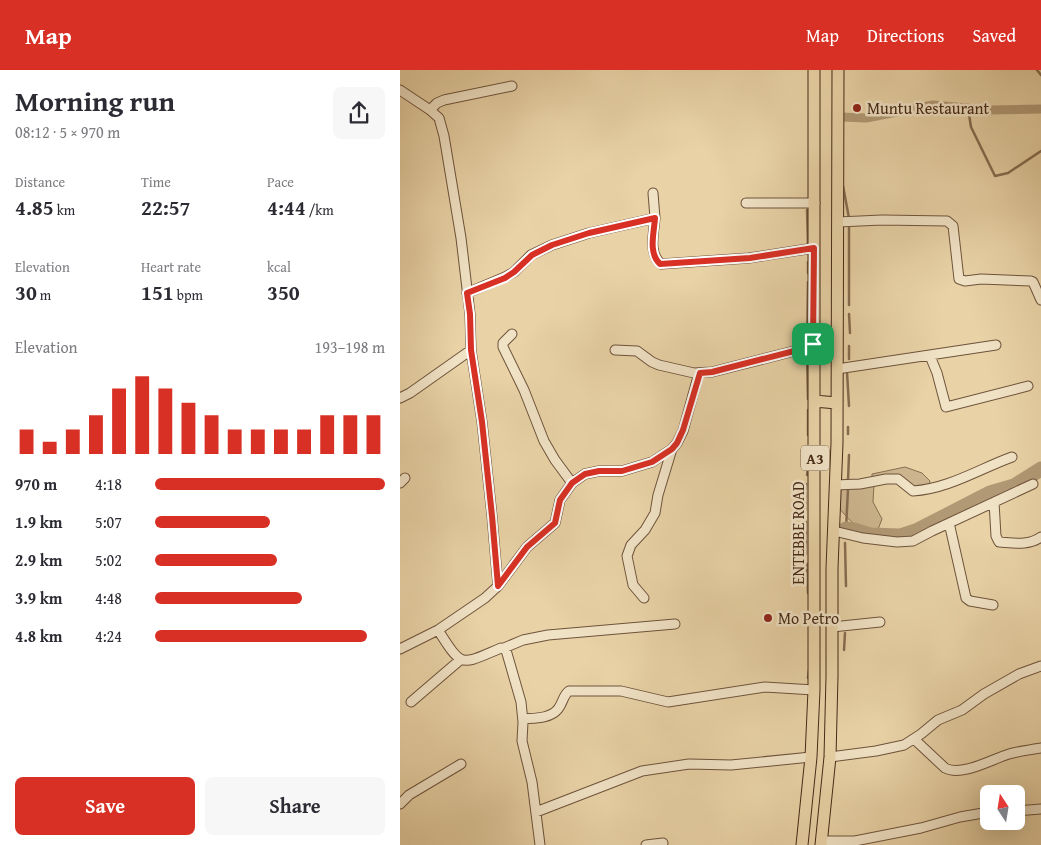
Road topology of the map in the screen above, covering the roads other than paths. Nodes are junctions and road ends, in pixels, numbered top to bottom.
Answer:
1 (814, 70) edge
2 (838, 70) edge
3 (512, 86) dead end
4 (400, 90) edge
5 (430, 110) junction
6 (653, 193) dead end
7 (814, 203) junction
8 (746, 204) dead end
9 (655, 218) junction
10 (838, 222) junction
11 (814, 248) junction
12 (467, 293) junction
13 (1041, 300) edge
14 (512, 334) dead end
15 (813, 344) junction
16 (996, 345) dead end
17 (471, 350) junction
18 (615, 350) dead end
19 (930, 356) junction
20 (836, 369) junction
21 (700, 373) junction
22 (1028, 386) dead end
23 (400, 398) edge
24 (814, 401) junction
25 (837, 403) junction
26 (672, 449) junction
27 (1012, 457) dead end
28 (572, 483) junction
29 (1033, 484) dead end
30 (835, 485) junction
31 (994, 502) junction
32 (945, 525) junction
33 (834, 531) junction
34 (1041, 537) edge
35 (498, 586) junction
36 (644, 598) dead end
37 (993, 604) dead end
38 (880, 622) dead end
39 (675, 624) dead end
40 (832, 627) junction
41 (438, 630) junction
42 (504, 648) junction
43 (400, 649) edge
44 (460, 660) junction
45 (1041, 666) edge
46 (814, 690) junction
47 (411, 702) dead end
48 (523, 719) junction
49 (914, 739) junction
50 (1041, 748) edge
51 (811, 757) junction
52 (830, 757) junction
53 (461, 764) dead end
54 (400, 804) edge
55 (1041, 809) edge
56 (1025, 810) edge
57 (536, 812) junction
58 (980, 814) edge
59 (663, 843) dead end
60 (822, 843) edge
61 (540, 845) edge
62 (646, 845) edge
63 (802, 845) edge

1 - 7 main road, ENTEBBE ROAD / A3
2 - 10 main road, A3
3 - 5 street
4 - 5 street
5 - 12 street
6 - 9 street
7 - 8 street
7 - 11 main road, ENTEBBE ROAD / A3
9 - 11 street
9 - 12 street
10 - 13 street
10 - 20 main road, A3
11 - 15 main road, ENTEBBE ROAD / A3
12 - 17 street
14 - 28 street
15 - 21 street
15 - 24 main road, ENTEBBE ROAD / A3
16 - 19 street
17 - 23 street
17 - 35 street
18 - 21 street
19 - 20 street
19 - 22 street
20 - 25 main road, A3
21 - 26 street
24 - 25 main road
24 - 46 main road, ENTEBBE ROAD / A3
25 - 30 main road, A3
26 - 28 street
26 - 36 street
27 - 30 street
28 - 35 street
29 - 31 street
30 - 33 main road, A3
31 - 32 street
31 - 34 street
32 - 33 street
32 - 37 street
33 - 40 main road, A3
35 - 41 street
38 - 40 street
39 - 42 street
40 - 52 main road, A3
41 - 43 street
41 - 44 street
42 - 44 street
42 - 48 street
44 - 47 street
45 - 49 street
46 - 48 street
46 - 51 main road, ENTEBBE ROAD / A3
48 - 57 street
49 - 50 street
49 - 52 street
51 - 57 street
51 - 63 main road, ENTEBBE ROAD / A3
52 - 60 main road, A3
53 - 54 street
55 - 56 street
57 - 61 street
58 - 60 street
59 - 62 street

